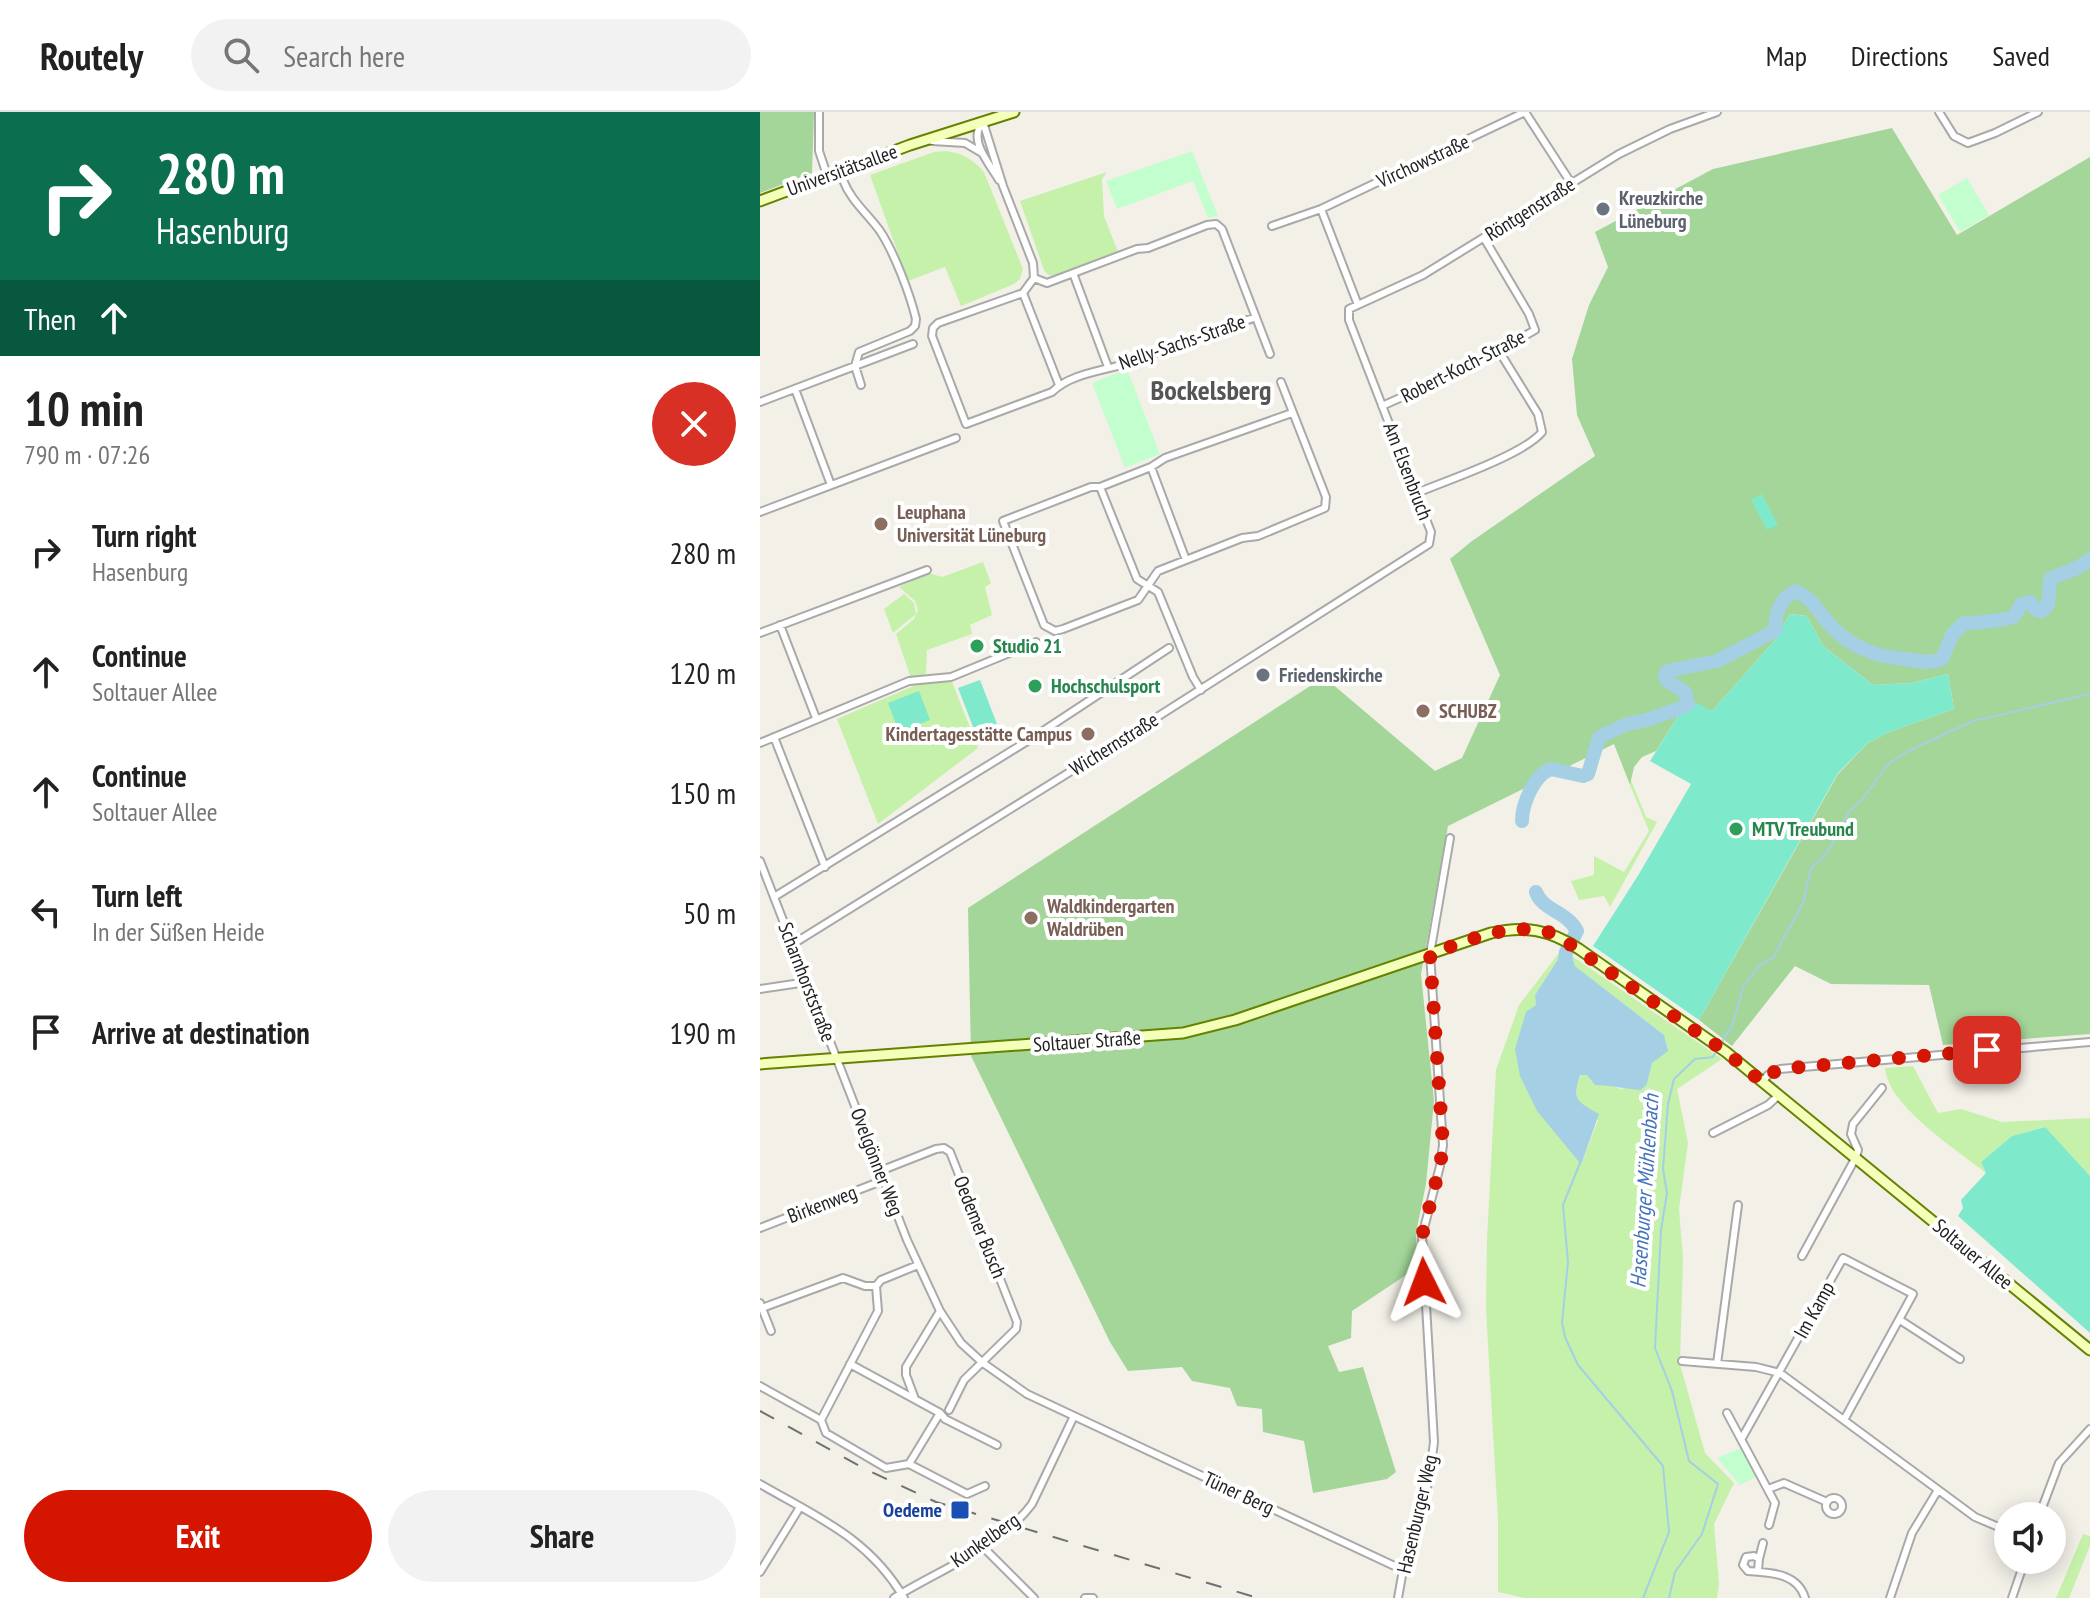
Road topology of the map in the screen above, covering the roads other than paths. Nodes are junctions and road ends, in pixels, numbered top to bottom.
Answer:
1 (819, 112) edge
2 (1014, 112) edge
3 (1525, 112) edge
4 (1717, 112) edge
5 (1939, 112) edge
6 (2038, 112) edge
7 (983, 122) junction
8 (925, 141) junction
9 (984, 154) junction
10 (827, 175) junction
11 (843, 180) dead end
12 (1571, 183) junction
13 (1003, 186) junction
14 (760, 201) edge
15 (1321, 209) junction
16 (1272, 226) dead end
17 (1484, 238) junction
18 (1073, 273) junction
19 (1034, 278) junction
20 (1023, 293) junction
21 (1358, 305) junction
22 (1348, 314) joint
23 (1256, 317) junction
24 (915, 326) junction
25 (933, 328) junction
26 (913, 344) dead end
27 (1499, 351) junction
28 (1270, 354) dead end
29 (855, 366) junction
30 (1108, 367) junction
31 (1281, 382) dead end
32 (861, 385) dead end
33 (1059, 385) junction
34 (795, 389) junction
35 (760, 402) edge
36 (1382, 406) junction
37 (1292, 413) junction
38 (956, 438) dead end
39 (1151, 467) junction
40 (831, 485) junction
41 (1100, 487) junction
42 (1416, 493) junction
43 (760, 512) edge
44 (1432, 539) joint
45 (1186, 560) junction
46 (927, 570) dead end
47 (1148, 586) junction
48 (780, 625) junction
49 (760, 633) edge
50 (1036, 642) dead end
51 (1169, 648) dead end
52 (1201, 690) junction
53 (816, 718) junction
54 (774, 737) junction
55 (760, 743) edge
56 (1450, 838) dead end
57 (760, 861) edge
58 (825, 867) junction
59 (774, 897) junction
60 (793, 944) junction
61 (1430, 954) junction
62 (807, 982) junction
63 (760, 989) edge
64 (2090, 1042) edge
65 (837, 1059) junction
66 (760, 1064) edge
67 (1762, 1082) junction
68 (1882, 1088) dead end
69 (1779, 1095) junction
70 (1713, 1133) dead end
71 (1856, 1157) junction
72 (880, 1171) junction
73 (884, 1180) junction
74 (1738, 1205) dead end
75 (760, 1228) edge
76 (1802, 1256) dead end
77 (918, 1265) junction
78 (876, 1286) junction
79 (761, 1306) edge
80 (940, 1311) junction
81 (1900, 1320) junction
82 (771, 1331) dead end
83 (2090, 1350) edge
84 (1960, 1359) dead end
85 (1682, 1361) dead end
86 (983, 1363) junction
87 (850, 1364) junction
88 (1717, 1364) junction
89 (1780, 1373) junction
90 (760, 1386) edge
91 (915, 1399) junction
92 (949, 1410) dead end
93 (940, 1413) junction
94 (1727, 1413) dead end
95 (1074, 1416) junction
96 (821, 1420) junction
97 (1844, 1420) junction
98 (2090, 1429) edge
99 (1742, 1438) junction
100 (997, 1445) dead end
101 (909, 1464) junction
102 (760, 1484) edge
103 (985, 1486) dead end
104 (1768, 1489) junction
105 (1938, 1490) junction
106 (1827, 1502) dead end
107 (2044, 1502) edge
108 (800, 1507) junction
109 (1769, 1525) dead end
110 (1994, 1525) edge
111 (1763, 1543) dead end
112 (982, 1546) junction
113 (1759, 1559) junction
114 (1403, 1570) junction
115 (1758, 1570) junction
116 (760, 1572) edge
117 (2020, 1574) edge
118 (902, 1596) edge
119 (894, 1598) edge
120 (1034, 1598) edge
121 (1085, 1598) edge
122 (1093, 1598) edge
123 (1398, 1598) edge
124 (1805, 1598) edge
125 (1890, 1598) edge
126 (2012, 1598) edge

1 - 10 street
2 - 7 street, Universitätsallee
3 - 12 street
3 - 15 street, Virchowstraße
4 - 12 street, Röntgenstraße
5 - 6 street
7 - 8 street, Universitätsallee
7 - 9 street
7 - 13 street
8 - 9 street, Universitätsallee
8 - 10 street, Universitätsallee
9 - 13 street
10 - 14 street, Universitätsallee
11 - 24 street
12 - 17 street, Röntgenstraße
13 - 19 street
15 - 16 street, Virchowstraße
15 - 21 street
17 - 21 street, Röntgenstraße
17 - 27 street, Robert-Koch-Straße
18 - 19 street, Nelly-Sachs-Straße
18 - 23 street, Nelly-Sachs-Straße
18 - 30 street, Nelly-Sachs-Straße
19 - 20 street
20 - 25 street
20 - 33 street
21 - 22 street, Röntgenstraße
22 - 36 street, Am Elsenbruch
23 - 28 street, Nelly-Sachs-Straße
23 - 30 street, Nelly-Sachs-Straße
24 - 25 street
24 - 29 street
25 - 33 street, Nelly-Sachs-Straße
26 - 29 street
27 - 36 street, Robert-Koch-Straße
27 - 42 street
29 - 32 street
29 - 34 street
30 - 33 street, Nelly-Sachs-Straße
31 - 37 street
34 - 35 street
34 - 40 street
36 - 42 street, Am Elsenbruch
37 - 39 street
37 - 45 street
38 - 40 street
39 - 41 street
39 - 45 street
40 - 43 street
41 - 47 street
41 - 47 street
42 - 44 street, Am Elsenbruch
44 - 52 street, Wichernstraße
45 - 47 street
46 - 48 street
47 - 52 street
48 - 49 street
48 - 53 street
50 - 53 street
51 - 58 street
52 - 60 street, Wichernstraße
53 - 54 street
54 - 55 street
54 - 58 street
56 - 61 street, Hasenburger Weg
57 - 59 street, Scharnhorststraße
58 - 59 street
59 - 60 street, Scharnhorststraße
60 - 62 street, Scharnhorststraße
61 - 65 street, Soltauer Straße
61 - 67 street, Soltauer Allee
61 - 114 street, Hasenburger Weg
62 - 63 street
62 - 65 street, Scharnhorststraße
64 - 67 street
65 - 66 street, Soltauer Straße
65 - 72 street, Ovelgönner Weg
67 - 69 street, Soltauer Allee
68 - 71 street
69 - 70 street
69 - 71 street, Soltauer Allee
71 - 76 street
71 - 83 street, Soltauer Allee
72 - 73 street, Ovelgönner Weg
72 - 86 street, Oedemer Busch
73 - 75 street, Birkenweg
73 - 77 street, Ovelgönner Weg
74 - 88 street
77 - 78 street
77 - 80 street, Ovelgönner Weg
78 - 79 street
78 - 87 street
79 - 82 street
80 - 86 street, Ovelgönner Weg
80 - 91 street
81 - 84 street
81 - 89 street, Im Kamp
81 - 97 street, Im Kamp
85 - 88 street
86 - 92 street
86 - 95 street, Ovelgönner Weg
87 - 91 street
87 - 96 street
88 - 89 street
89 - 97 street
89 - 99 street
90 - 96 street
91 - 93 street
93 - 100 street
93 - 101 street
94 - 99 street
95 - 112 street, Kunkelberg
95 - 114 street, Tüner Berg
96 - 101 street
97 - 105 street
98 - 107 street
99 - 104 street
101 - 103 street
102 - 108 street
104 - 106 street
104 - 109 street
105 - 110 street
105 - 125 street
108 - 116 street
108 - 118 street
111 - 113 street
112 - 118 street, Kunkelberg
112 - 120 street
113 - 115 street
113 - 115 street
114 - 123 street, Hasenburger Weg
115 - 124 street
117 - 126 street
118 - 119 street, Kunkelberg
121 - 122 street

